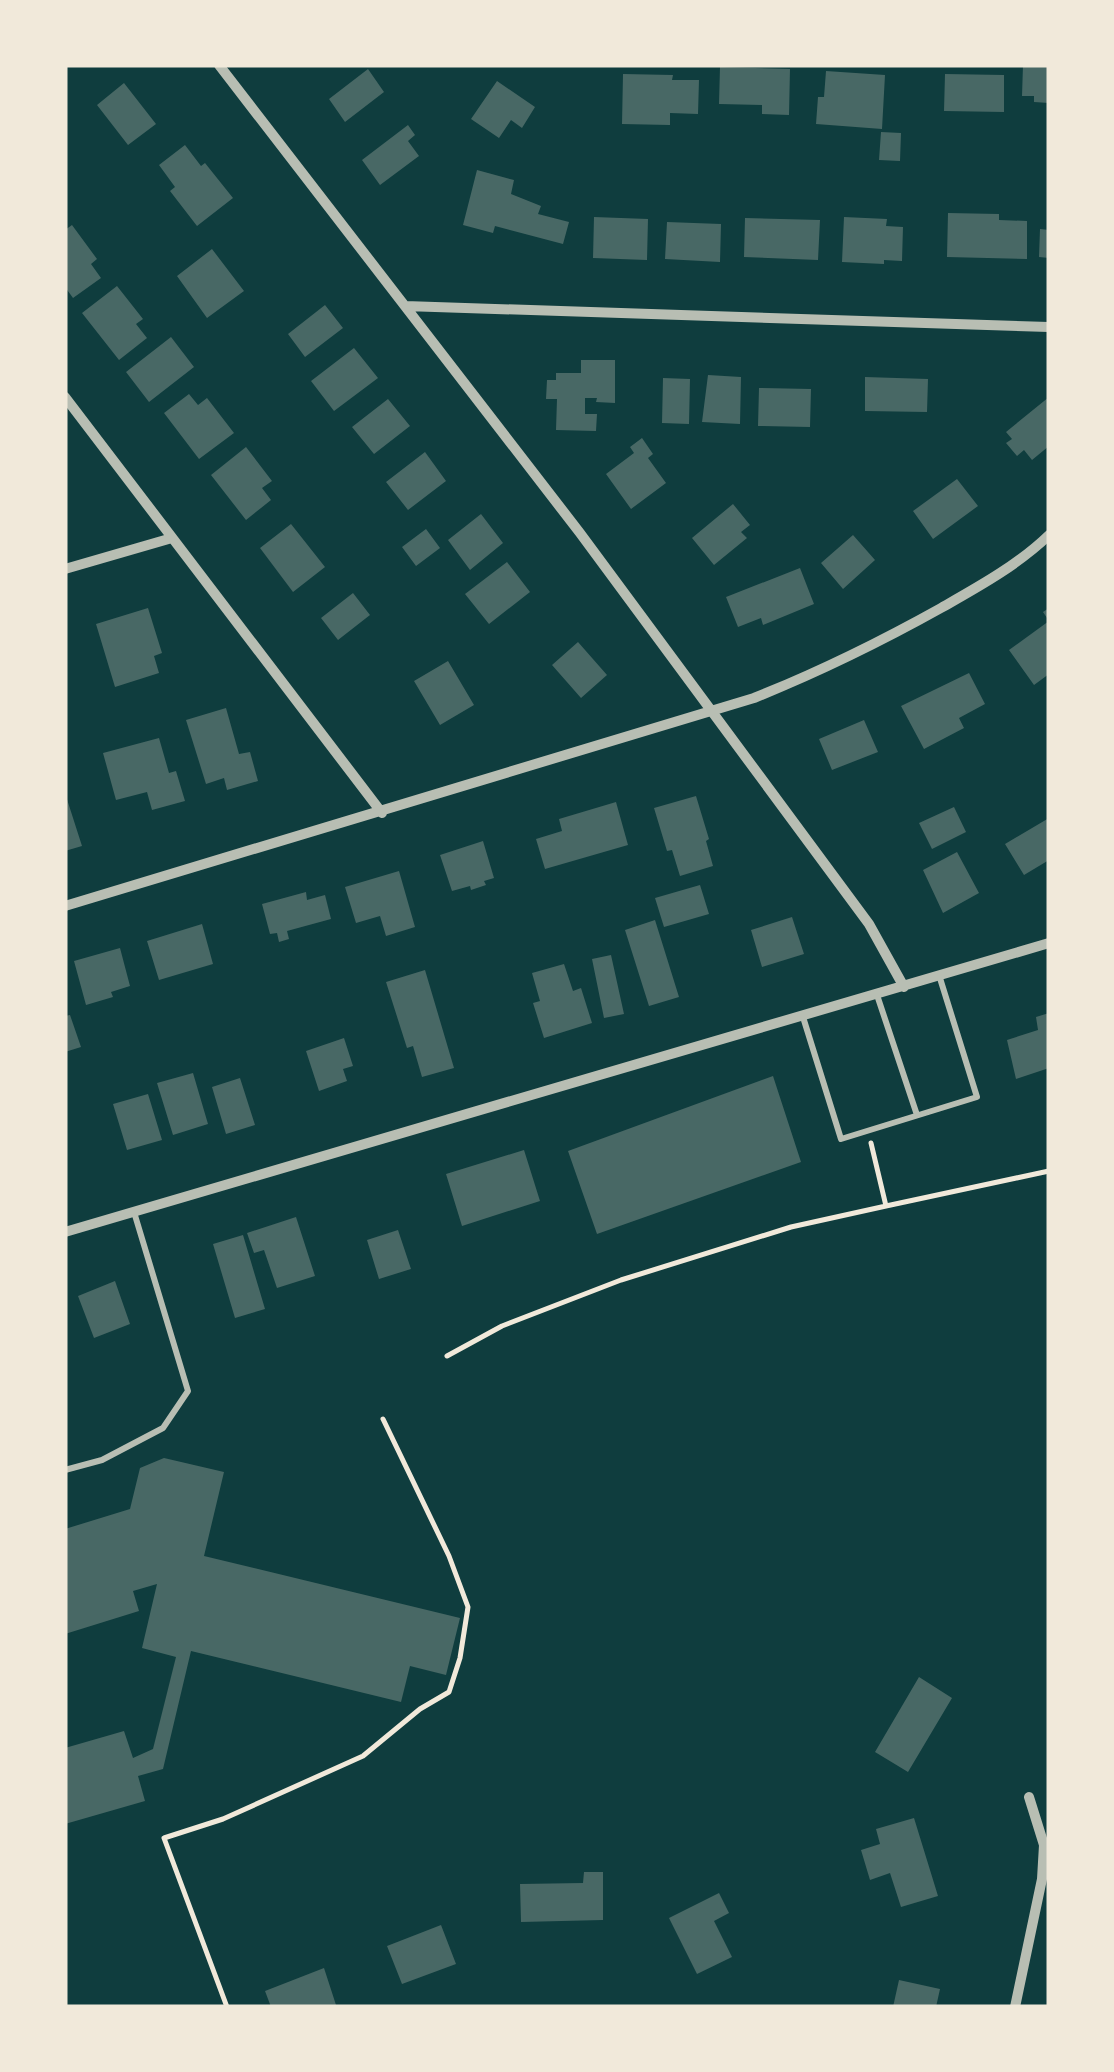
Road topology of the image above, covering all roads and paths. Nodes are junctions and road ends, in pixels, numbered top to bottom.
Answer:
1 (219, 65) edge
2 (405, 306) junction
3 (1049, 327) edge
4 (65, 397) edge
5 (1049, 535) edge
6 (172, 538) junction
7 (65, 569) edge
8 (711, 711) junction
9 (382, 813) junction
10 (65, 906) edge
11 (1049, 943) edge
12 (939, 975) junction
13 (904, 987) junction
14 (877, 996) junction
15 (803, 1017) junction
16 (918, 1116) junction
17 (870, 1138) dead end
18 (1049, 1171) edge
19 (886, 1206) junction
20 (134, 1212) junction
21 (65, 1232) edge
22 (447, 1356) dead end
23 (383, 1419) dead end
24 (65, 1470) edge
25 (1029, 1797) dead end
26 (227, 2007) edge
27 (1015, 2007) edge

1 - 2 street
2 - 3 street
2 - 8 street
4 - 6 street
5 - 8 street
6 - 7 street
6 - 9 street
8 - 9 street
8 - 13 street
9 - 10 street
11 - 12 street
12 - 13 street
12 - 16 lane
13 - 14 street
14 - 15 street
14 - 16 lane
15 - 16 lane
15 - 20 street
17 - 19 path
18 - 19 path
19 - 22 path
20 - 21 street
20 - 24 lane
23 - 26 path
25 - 27 street

